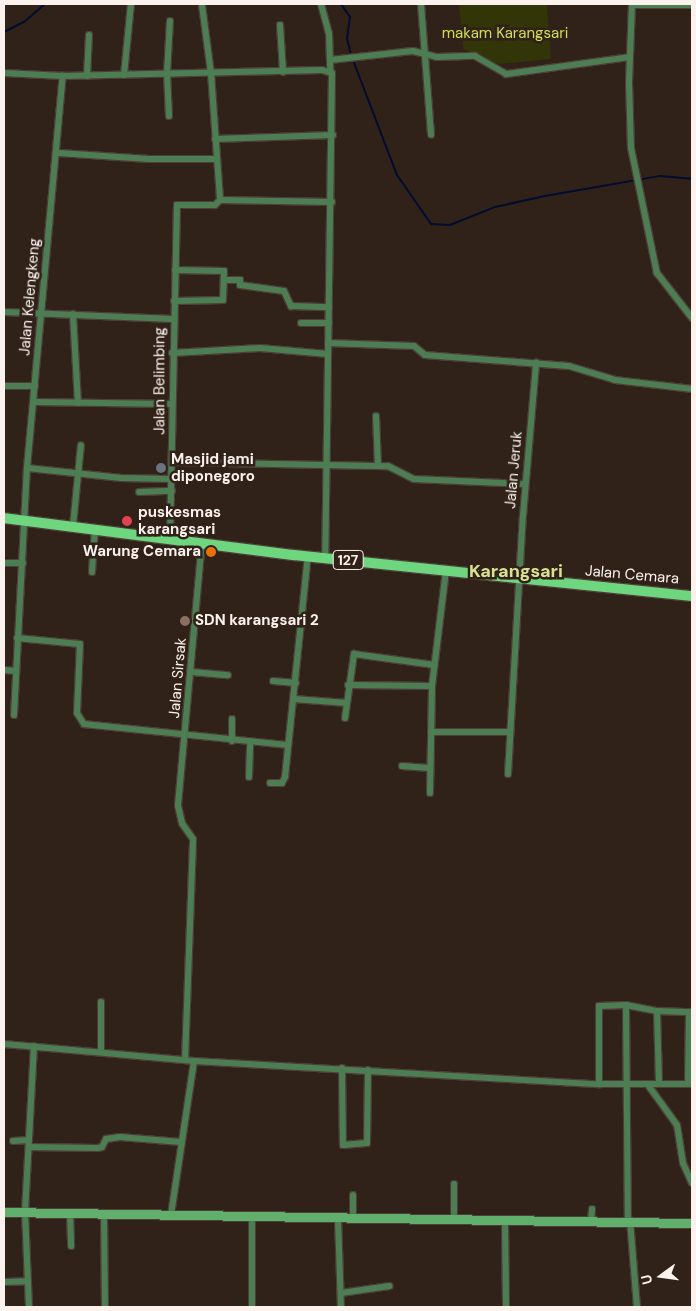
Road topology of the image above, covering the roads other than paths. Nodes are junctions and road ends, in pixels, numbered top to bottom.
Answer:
1 (131, 4) edge
2 (202, 4) edge
3 (321, 4) edge
4 (421, 4) edge
5 (692, 4) edge
6 (632, 5) edge
7 (170, 21) dead end
8 (280, 24) dead end
9 (89, 35) dead end
10 (425, 54) junction
11 (630, 56) junction
12 (330, 60) junction
13 (330, 71) junction
14 (283, 72) junction
15 (4, 73) edge
16 (211, 73) junction
17 (167, 74) junction
18 (124, 75) junction
19 (63, 76) junction
20 (87, 76) junction
21 (169, 116) dead end
22 (333, 135) junction
23 (431, 135) dead end
24 (215, 139) junction
25 (59, 153) junction
26 (217, 159) junction
27 (220, 200) junction
28 (332, 202) junction
29 (175, 270) junction
30 (224, 280) junction
31 (174, 300) junction
32 (329, 304) junction
33 (4, 312) edge
34 (41, 313) junction
35 (73, 314) junction
36 (692, 318) edge
37 (173, 319) junction
38 (301, 323) dead end
39 (329, 323) junction
40 (328, 343) junction
41 (172, 353) junction
42 (328, 354) junction
43 (536, 363) junction
44 (4, 386) edge
45 (35, 386) junction
46 (692, 389) edge
47 (34, 402) junction
48 (78, 403) junction
49 (172, 404) junction
50 (376, 416) dead end
51 (81, 445) dead end
52 (172, 462) junction
53 (326, 465) junction
54 (378, 466) junction
55 (27, 468) junction
56 (79, 474) junction
57 (172, 479) junction
58 (525, 484) junction
59 (139, 492) dead end
60 (172, 492) junction
61 (4, 518) edge
62 (24, 520) junction
63 (73, 526) junction
64 (95, 528) junction
65 (170, 538) junction
66 (202, 542) junction
67 (308, 556) junction
68 (324, 557) junction
69 (4, 563) edge
70 (22, 563) junction
71 (446, 571) junction
72 (92, 572) dead end
73 (520, 579) junction
74 (692, 596) edge
75 (17, 638) junction
76 (434, 665) junction
77 (4, 670) edge
78 (16, 671) junction
79 (192, 672) junction
80 (228, 675) dead end
81 (273, 681) dead end
82 (296, 682) junction
83 (348, 685) junction
84 (432, 686) junction
85 (294, 699) junction
86 (347, 703) junction
87 (14, 715) dead end
88 (345, 718) dead end
89 (232, 719) dead end
90 (431, 732) junction
91 (509, 732) junction
92 (185, 737) junction
93 (232, 741) junction
94 (250, 743) junction
95 (288, 746) junction
96 (402, 766) dead end
97 (429, 768) junction
98 (508, 774) dead end
99 (249, 777) dead end
100 (270, 783) dead end
101 (430, 793) dead end
102 (101, 1002) dead end
103 (626, 1005) junction
104 (656, 1011) junction
105 (690, 1012) edge
106 (4, 1044) edge
107 (34, 1046) junction
108 (101, 1051) junction
109 (185, 1060) junction
110 (194, 1062) junction
111 (342, 1068) junction
112 (368, 1070) junction
113 (599, 1084) junction
114 (648, 1084) junction
115 (659, 1084) junction
116 (690, 1084) edge
117 (628, 1085) junction
118 (13, 1141) dead end
119 (181, 1142) junction
120 (29, 1143) junction
121 (692, 1182) edge
122 (454, 1184) dead end
123 (353, 1195) dead end
124 (592, 1209) dead end
125 (4, 1212) edge
126 (25, 1212) junction
127 (70, 1213) junction
128 (104, 1214) junction
129 (171, 1214) junction
130 (252, 1215) junction
131 (338, 1218) junction
132 (353, 1218) junction
133 (454, 1219) junction
134 (629, 1220) junction
135 (591, 1221) junction
136 (505, 1222) junction
137 (692, 1223) edge
138 (71, 1246) dead end
139 (28, 1281) junction
140 (4, 1282) edge
141 (389, 1286) dead end
142 (341, 1292) junction
143 (29, 1307) edge
144 (105, 1307) edge
145 (252, 1307) edge
146 (341, 1307) edge
147 (506, 1307) edge
148 (637, 1307) edge

1 - 18 street
2 - 16 street
3 - 12 street
4 - 10 street
5 - 6 street
6 - 11 street
7 - 17 street
8 - 14 street
9 - 20 street
10 - 11 street
10 - 12 street
10 - 23 street
11 - 36 street
12 - 13 street
13 - 14 street
13 - 22 street
14 - 16 street
15 - 19 street
16 - 17 street
16 - 24 street
17 - 18 street
17 - 21 street
18 - 20 street
19 - 20 street
19 - 25 street, Jalan Kelengkeng
22 - 24 street
22 - 28 street
24 - 26 street
25 - 26 street
25 - 34 street, Jalan Kelengkeng
26 - 27 street
27 - 28 street
27 - 29 street, Jalan Belimbing
28 - 32 street
29 - 30 street
29 - 31 street, Jalan Belimbing
30 - 31 street
30 - 32 street
31 - 37 street, Jalan Belimbing
32 - 39 street
33 - 34 street
34 - 35 street
34 - 45 street, Jalan Kelengkeng
35 - 37 street
35 - 48 street
37 - 41 street, Jalan Belimbing
38 - 39 street
39 - 40 street
40 - 42 street
40 - 43 street
41 - 42 street
41 - 49 street, Jalan Belimbing
42 - 53 street
43 - 46 street
43 - 58 street, Jalan Jeruk
44 - 45 street
45 - 47 street, Jalan Kelengkeng
47 - 48 street
47 - 55 street, Jalan Kelengkeng
48 - 49 street
49 - 52 street, Jalan Belimbing
50 - 54 street
51 - 56 street
52 - 53 street
52 - 57 street, Jalan Belimbing
53 - 54 street
53 - 68 street
54 - 58 street
55 - 56 street
55 - 62 street, Jalan Kelengkeng
56 - 57 street
56 - 63 street
57 - 60 street, Jalan Belimbing
58 - 73 street, Jalan Jeruk
59 - 60 street
60 - 65 street, Jalan Belimbing
61 - 62 main road, Jalan Cemara / 127
62 - 63 main road, Jalan Cemara / 127
62 - 70 street, Jalan Kelengkeng
63 - 64 main road, Jalan Cemara / 127
64 - 65 main road, Jalan Cemara / 127
64 - 72 street
65 - 66 main road, Jalan Cemara / 127
66 - 67 main road, Jalan Cemara / 127
66 - 79 street, Jalan Sirsak
67 - 68 main road, Jalan Cemara / 127
67 - 82 street
68 - 71 main road, Jalan Cemara / 127
69 - 70 street
70 - 75 street, Jalan Kelengkeng
71 - 73 main road, Jalan Cemara / 127
71 - 76 street
73 - 74 main road, Jalan Cemara / 127
73 - 91 street, Jalan Jeruk
75 - 78 street, Jalan Kelengkeng
75 - 92 street
76 - 83 street
76 - 84 street
77 - 78 street
78 - 87 street, Jalan Kelengkeng
79 - 80 street
79 - 92 street, Jalan Sirsak
81 - 82 street
82 - 85 street
83 - 84 street
83 - 86 street
84 - 90 street
85 - 86 street
85 - 95 street
86 - 88 street
89 - 93 street
90 - 91 street
90 - 97 street
91 - 98 street, Jalan Jeruk
92 - 93 street
92 - 109 street, Jalan Sirsak
93 - 94 street
94 - 95 street
94 - 99 street
95 - 100 street
96 - 97 street
97 - 101 street
102 - 108 street
103 - 104 street
103 - 113 street
103 - 117 street
104 - 105 street
104 - 115 street
105 - 116 street
106 - 107 street
107 - 108 street
107 - 120 street
108 - 109 street
109 - 110 street
110 - 111 street
110 - 119 street
111 - 112 street
111 - 112 street
112 - 113 street
113 - 117 street
114 - 115 street
114 - 117 street
114 - 121 street
115 - 116 street
117 - 134 street
118 - 120 street
119 - 120 street
119 - 129 street
120 - 126 street
122 - 133 street
123 - 132 street
124 - 135 street
125 - 126 main road
126 - 127 main road
126 - 139 street
127 - 128 main road
127 - 138 street
128 - 129 main road
128 - 144 street
129 - 130 main road
130 - 131 main road
130 - 145 street
131 - 132 main road
131 - 142 street
132 - 133 main road
133 - 136 main road
134 - 135 main road
134 - 137 main road
134 - 148 street
135 - 136 main road
136 - 147 street
139 - 140 street
139 - 143 street
141 - 142 street
142 - 146 street

